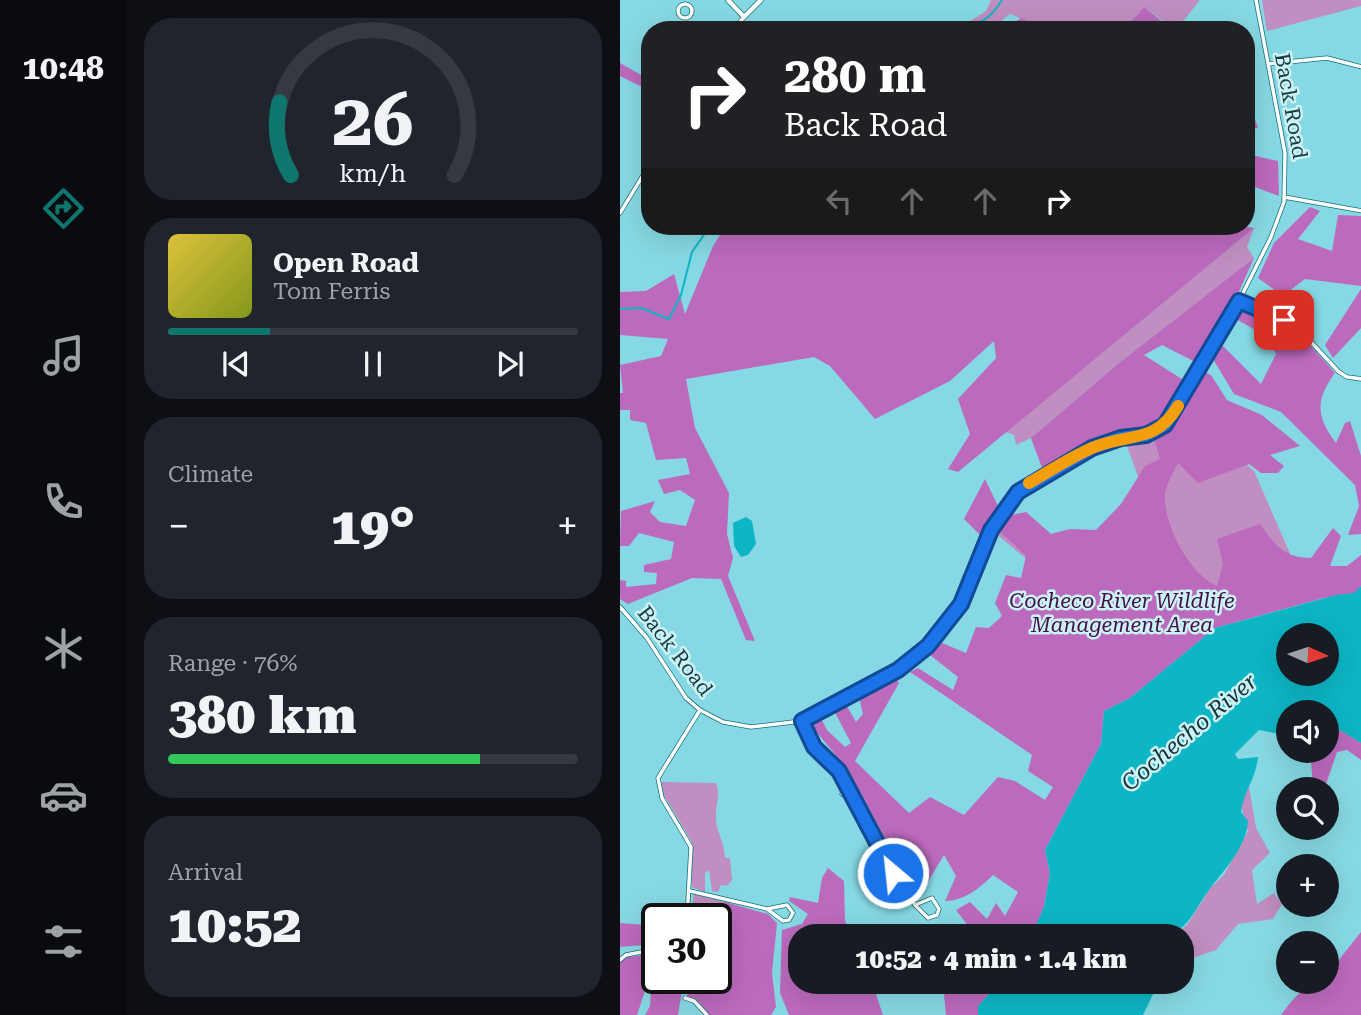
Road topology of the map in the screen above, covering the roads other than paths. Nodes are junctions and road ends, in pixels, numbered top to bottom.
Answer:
1 (728, 0) edge
2 (761, 0) edge
3 (1256, 0) edge
4 (684, 2) edge
5 (744, 17) junction
6 (741, 21) edge
7 (1268, 64) junction
8 (1361, 67) edge
9 (641, 179) edge
10 (1284, 197) junction
11 (1361, 211) edge
12 (620, 213) edge
13 (1239, 301) junction
14 (1361, 379) edge
15 (620, 607) edge
16 (700, 710) junction
17 (802, 721) junction
18 (849, 790) junction
19 (842, 794) dead end
20 (690, 891) junction
21 (689, 903) edge
22 (915, 905) junction
23 (767, 909) junction
24 (620, 952) edge
25 (641, 952) edge
26 (626, 955) junction
27 (620, 960) edge
28 (685, 998) dead end
29 (707, 1015) edge

1 - 5 street
2 - 5 street
3 - 7 street, Back Road
4 - 4 street
5 - 6 street
7 - 8 street
7 - 10 street, Back Road
9 - 12 street
10 - 11 street
10 - 13 street, Back Road
13 - 14 street
13 - 17 street, Back Road
15 - 16 street, Back Road
16 - 17 street, Back Road
16 - 20 street
17 - 18 street
18 - 19 street
18 - 22 street
20 - 21 street
20 - 23 street
22 - 22 street
23 - 23 street
24 - 26 street
25 - 26 street
26 - 27 street
28 - 29 street

